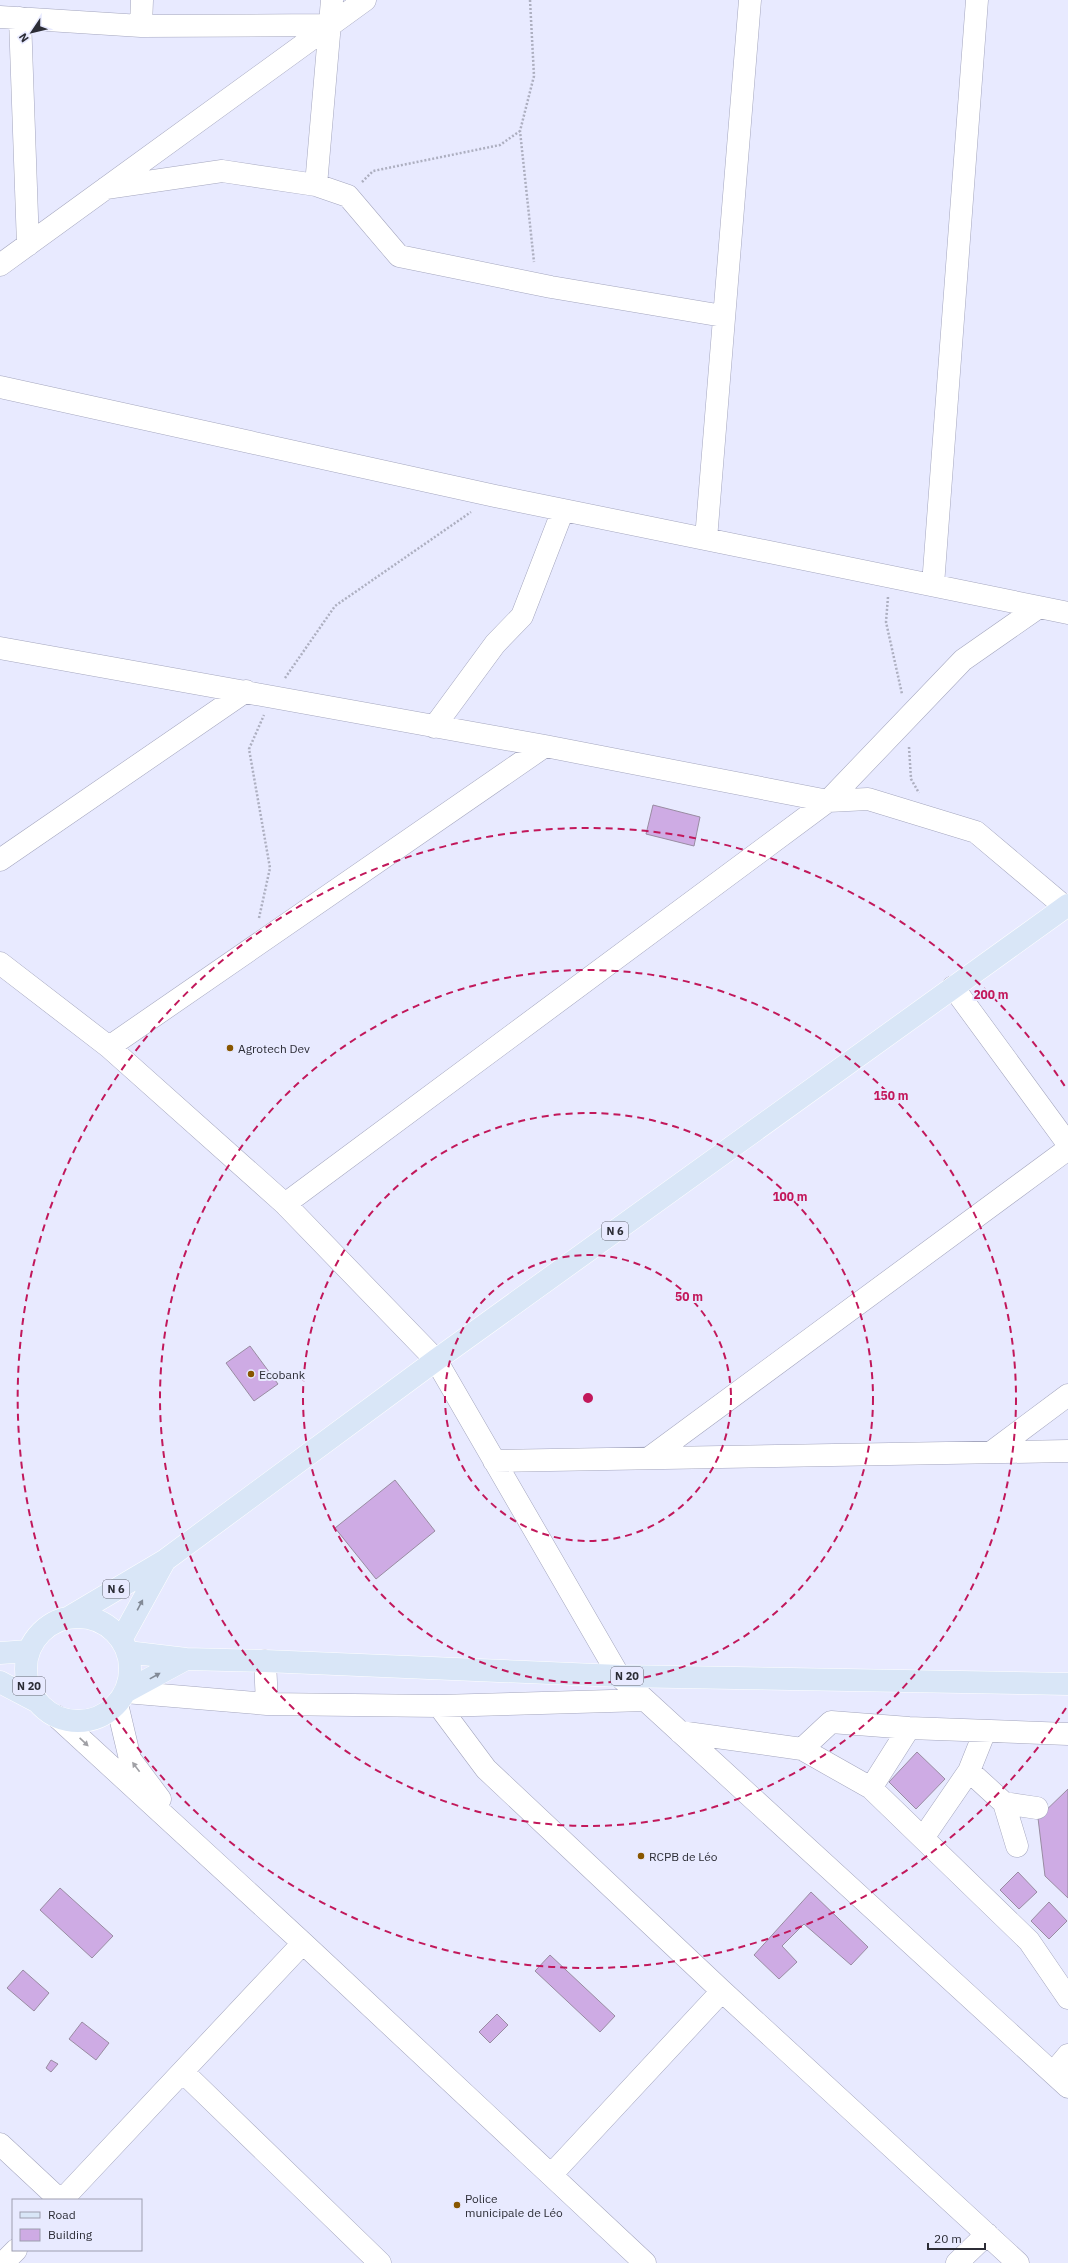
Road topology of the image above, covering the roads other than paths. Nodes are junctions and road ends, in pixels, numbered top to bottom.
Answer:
1 (142, 0) edge
2 (332, 0) edge
3 (365, 0) edge
4 (750, 0) edge
5 (977, 0) edge
6 (10, 17) edge
7 (330, 25) junction
8 (141, 26) junction
9 (316, 185) junction
10 (106, 188) junction
11 (28, 245) junction
12 (0, 264) edge
13 (723, 316) junction
14 (0, 387) edge
15 (563, 510) junction
16 (706, 539) junction
17 (933, 585) junction
18 (1039, 607) junction
19 (1068, 613) edge
20 (0, 648) edge
21 (246, 691) junction
22 (434, 727) junction
23 (545, 746) junction
24 (828, 801) junction
25 (0, 860) edge
26 (1067, 906) edge
27 (0, 963) edge
28 (953, 987) junction
29 (109, 1047) junction
30 (1068, 1144) edge
31 (1068, 1149) edge
32 (285, 1204) junction
33 (436, 1360) junction
34 (1068, 1396) edge
35 (993, 1451) junction
36 (1068, 1451) edge
37 (649, 1458) junction
38 (494, 1461) junction
39 (164, 1561) junction
40 (68, 1618) junction
41 (124, 1646) junction
42 (29, 1651) junction
43 (0, 1653) edge
44 (186, 1659) junction
45 (265, 1660) junction
46 (619, 1676) junction
47 (0, 1682) edge
48 (1068, 1684) edge
49 (121, 1698) junction
50 (645, 1700) junction
51 (38, 1702) junction
52 (267, 1704) junction
53 (438, 1706) junction
54 (56, 1716) junction
55 (909, 1728) junction
56 (985, 1731) junction
57 (680, 1732) junction
58 (1068, 1734) edge
59 (802, 1749) junction
60 (970, 1771) junction
61 (870, 1788) junction
62 (1004, 1803) junction
63 (1037, 1808) dead end
64 (923, 1838) junction
65 (193, 1843) junction
66 (1017, 1846) dead end
67 (303, 1943) junction
68 (722, 1991) junction
69 (1068, 1998) edge
70 (1068, 2055) edge
71 (183, 2072) junction
72 (1060, 2080) edge
73 (0, 2144) edge
74 (551, 2175) junction
75 (60, 2199) edge
76 (62, 2199) edge
77 (987, 2234) junction
78 (15, 2251) edge
79 (3, 2263) edge
80 (380, 2263) edge
81 (645, 2263) edge
82 (957, 2263) edge
83 (1018, 2263) edge

1 - 8 street
2 - 7 street
3 - 7 street
4 - 13 street
5 - 17 street
6 - 8 street
6 - 11 street
7 - 8 street
7 - 9 street
7 - 10 street
9 - 10 street
9 - 13 street
10 - 11 street
11 - 12 street
13 - 16 street
14 - 15 street
15 - 16 street
15 - 22 street
16 - 17 street
17 - 18 street
18 - 19 street
18 - 24 street
20 - 21 street
21 - 22 street
21 - 25 street
22 - 23 street
23 - 24 street
23 - 29 street
24 - 26 street
24 - 32 street
26 - 28 main road, N 6
27 - 29 street
28 - 30 street
28 - 33 main road, N 6
29 - 32 street
31 - 37 street
32 - 33 street
33 - 38 street
33 - 39 main road, N 6
34 - 35 street
35 - 36 street
35 - 37 street
37 - 38 street
38 - 46 street
39 - 40 main road, N 6
41 -> 39 main road, N 6
40 - 41 main road, N 20
40 - 42 main road, N 20
41 - 44 main road, N 20
41 - 49 main road
42 - 43 main road
42 - 51 main road, N 20
44 - 45 main road, N 20
49 -> 44 main road, N 20
45 - 46 main road, N 20
45 - 52 street
46 - 48 main road, N 20
46 - 50 street
47 - 51 main road
49 - 52 street
49 - 54 main road, N 20
65 -> 49 street
50 - 53 street
50 - 57 street
51 - 54 main road, N 20
52 - 53 street
53 - 68 street
54 -> 65 street
55 - 56 street
55 - 59 street
55 - 61 street
56 - 58 street
56 - 60 street
57 - 59 street
57 - 72 street
59 - 61 street
60 - 62 street
60 - 64 street
61 - 64 street
62 - 63 street
62 - 66 street
64 - 69 street
65 - 67 street
67 - 71 street
67 - 74 street
68 - 74 street
68 - 77 street
70 - 72 street
71 - 76 street
71 - 80 street
73 - 75 street
74 - 81 street
77 - 82 street
77 - 83 street
78 - 79 street

